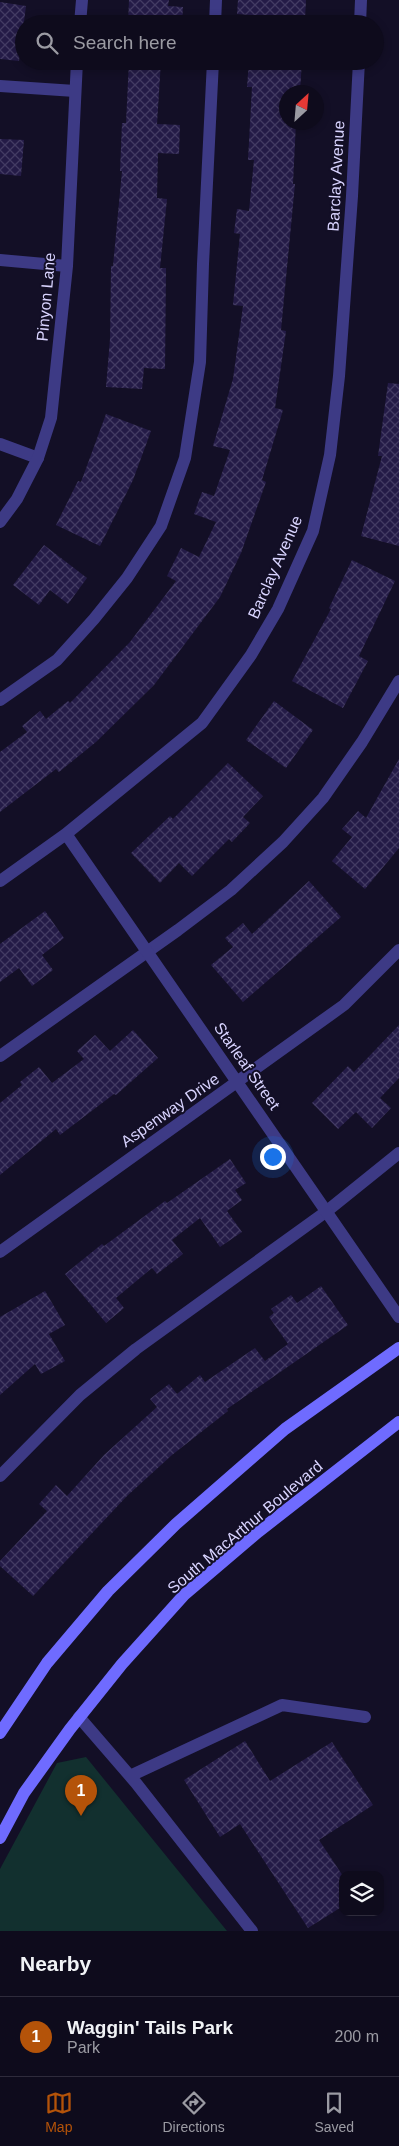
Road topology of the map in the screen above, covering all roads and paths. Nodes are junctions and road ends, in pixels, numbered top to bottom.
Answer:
1 (82, 0) edge
2 (216, 0) edge
3 (361, 0) edge
4 (81, 15) edge
5 (215, 15) edge
6 (360, 15) edge
7 (76, 70) edge
8 (213, 70) edge
9 (359, 70) edge
10 (0, 86) edge
11 (74, 91) junction
12 (0, 260) edge
13 (66, 266) junction
14 (0, 444) edge
15 (38, 458) junction
16 (0, 522) edge
17 (399, 680) edge
18 (0, 700) edge
19 (66, 834) junction
20 (0, 881) edge
21 (399, 950) edge
22 (148, 952) junction
23 (0, 1056) edge
24 (238, 1082) junction
25 (399, 1153) edge
26 (326, 1211) junction
27 (0, 1252) edge
28 (399, 1317) edge
29 (399, 1348) edge
30 (399, 1422) edge
31 (0, 1476) edge
32 (79, 1717) junction
33 (365, 1717) dead end
34 (0, 1733) edge
35 (130, 1776) junction
36 (0, 1838) edge
37 (252, 1931) edge

1 - 4 street
2 - 5 street
3 - 6 street
7 - 11 street, Pinyon Lane
8 - 18 street
9 - 19 street, Barclay Avenue
10 - 11 street
11 - 13 street, Pinyon Lane
12 - 13 street
13 - 15 street, Pinyon Lane
14 - 15 street
15 - 16 street, Pinyon Lane
17 - 22 street
19 - 20 street, Barclay Avenue
19 - 22 street, Starleaf Street
21 - 24 street, Aspenway Drive
22 - 23 street
22 - 24 street, Starleaf Street
24 - 26 street, Starleaf Street
24 - 27 street, Aspenway Drive
25 - 26 street
26 - 28 street, Starleaf Street
26 - 31 street
29 - 34 main road
30 - 32 main road, South MacArthur Boulevard
32 - 35 street
32 - 36 main road, South MacArthur Boulevard
33 - 35 street
35 - 37 street

